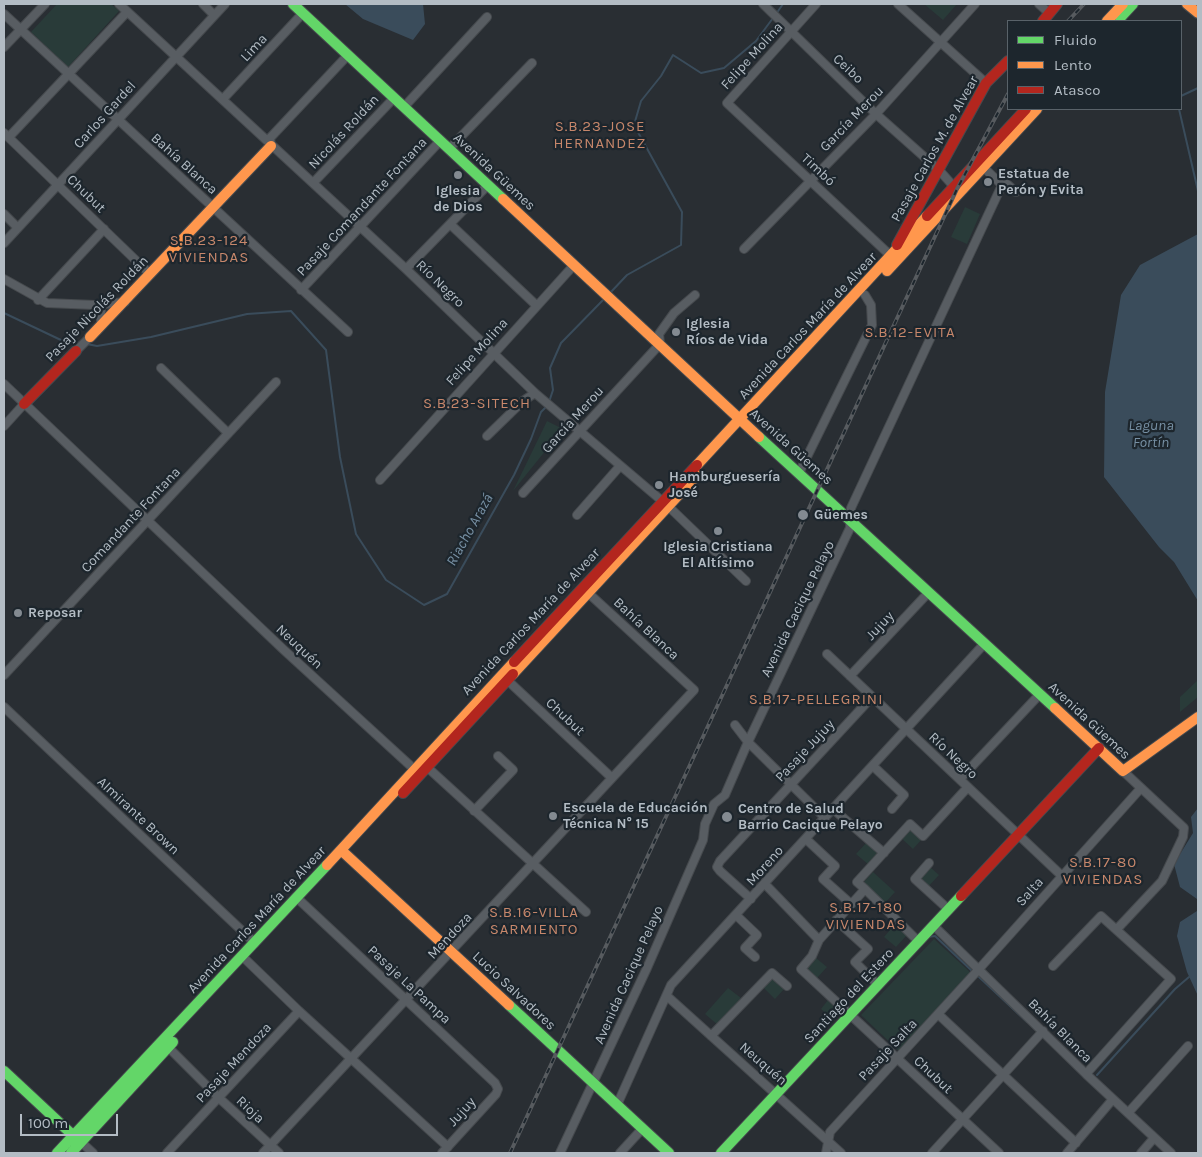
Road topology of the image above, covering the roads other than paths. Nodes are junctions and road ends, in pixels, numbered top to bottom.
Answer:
1 (45, 4) edge
2 (119, 4) edge
3 (202, 4) edge
4 (225, 4) edge
5 (293, 4) edge
6 (763, 4) edge
7 (816, 4) edge
8 (898, 4) edge
9 (975, 4) edge
10 (1040, 4) edge
11 (1057, 4) edge
12 (1123, 4) edge
13 (1133, 4) edge
14 (1188, 4) edge
15 (128, 12) junction
16 (303, 13) junction
17 (1198, 13) edge
18 (4, 14) edge
19 (214, 15) junction
20 (487, 16) dead end
21 (1046, 17) edge
22 (1108, 20) edge
23 (1118, 20) edge
24 (20, 30) junction
25 (790, 32) junction
26 (940, 43) junction
27 (4, 48) edge
28 (176, 55) junction
29 (348, 55) junction
30 (1007, 62) edge
31 (532, 63) dead end
32 (68, 73) junction
33 (986, 83) junction
34 (394, 98) junction
35 (223, 99) junction
36 (727, 103) joint
37 (404, 107) junction
38 (1025, 110) edge
39 (1036, 110) edge
40 (876, 114) junction
41 (117, 120) junction
42 (6, 135) edge
43 (440, 141) junction
44 (272, 146) junction
45 (449, 149) junction
46 (981, 164) junction
47 (939, 170) junction
48 (811, 180) junction
49 (313, 183) junction
50 (58, 185) junction
51 (488, 185) junction
52 (1002, 185) junction
53 (957, 190) junction
54 (1016, 192) dead end
55 (213, 208) junction
56 (4, 214) edge
57 (450, 224) junction
58 (17, 227) junction
59 (360, 227) junction
60 (104, 229) junction
61 (4, 243) edge
62 (744, 249) dead end
63 (894, 258) junction
64 (574, 265) junction
65 (406, 269) junction
66 (150, 274) junction
67 (4, 279) edge
68 (301, 290) junction
69 (865, 294) junction
70 (695, 295) dead end
71 (38, 300) junction
72 (125, 302) junction
73 (95, 305) junction
74 (536, 305) junction
75 (101, 324) junction
76 (348, 332) dead end
77 (90, 337) joint
78 (660, 344) junction
79 (76, 351) joint
80 (493, 352) junction
81 (161, 368) dead end
82 (276, 382) dead end
83 (4, 384) edge
84 (535, 393) junction
85 (24, 404) junction
86 (743, 421) junction
87 (4, 426) edge
88 (581, 431) junction
89 (228, 433) junction
90 (487, 436) dead end
91 (620, 466) junction
92 (799, 473) junction
93 (380, 480) dead end
94 (523, 494) dead end
95 (664, 504) junction
96 (577, 515) dead end
97 (850, 519) junction
98 (147, 522) junction
99 (746, 581) dead end
100 (585, 589) junction
101 (929, 592) junction
102 (985, 643) junction
103 (827, 654) dead end
104 (4, 675) edge
105 (850, 676) junction
106 (504, 677) junction
107 (694, 690) joint
108 (1040, 694) junction
109 (872, 697) junction
110 (4, 707) edge
111 (1198, 717) edge
112 (735, 725) dead end
113 (906, 729) junction
114 (748, 742) junction
115 (1099, 748) junction
116 (498, 756) dead end
117 (873, 766) junction
118 (427, 767) junction
119 (414, 769) junction
120 (1123, 771) junction
121 (612, 778) junction
122 (960, 780) junction
123 (791, 784) junction
124 (968, 787) junction
125 (1141, 788) junction
126 (833, 809) junction
127 (892, 809) dead end
128 (474, 811) junction
129 (825, 818) junction
130 (1017, 834) junction
131 (806, 839) junction
132 (344, 852) junction
133 (884, 853) junction
134 (929, 864) dead end
135 (532, 865) junction
136 (1062, 876) junction
137 (765, 884) junction
138 (865, 889) junction
139 (299, 899) junction
140 (751, 899) junction
141 (851, 904) junction
142 (948, 909) junction
143 (586, 912) dead end
144 (736, 916) junction
145 (836, 920) junction
146 (933, 925) junction
147 (1118, 929) junction
148 (819, 940) junction
149 (918, 942) junction
150 (255, 943) junction
151 (452, 952) junction
152 (755, 957) dead end
153 (245, 958) junction
154 (1053, 966) dead end
155 (980, 969) junction
156 (878, 985) junction
157 (787, 986) dead end
158 (667, 996) junction
159 (406, 1000) junction
160 (299, 1012) junction
161 (851, 1014) junction
162 (938, 1014) junction
163 (1043, 1031) junction
164 (710, 1036) junction
165 (165, 1044) junction
166 (1188, 1046) dead end
167 (898, 1058) junction
168 (350, 1059) junction
169 (4, 1071) edge
170 (1086, 1074) junction
171 (1001, 1076) junction
172 (594, 1083) junction
173 (496, 1094) joint
174 (777, 1094) junction
175 (218, 1098) junction
176 (1113, 1099) junction
177 (618, 1105) junction
178 (1128, 1113) junction
179 (963, 1120) junction
180 (642, 1129) junction
181 (1154, 1138) junction
182 (77, 1139) junction
183 (829, 1142) junction
184 (1076, 1143) junction
185 (270, 1146) junction
186 (445, 1150) edge
187 (57, 1153) edge
188 (71, 1153) edge
189 (93, 1153) edge
190 (167, 1153) edge
191 (263, 1153) edge
192 (279, 1153) edge
193 (560, 1153) edge
194 (620, 1153) edge
195 (669, 1153) edge
196 (721, 1153) edge
197 (826, 1153) edge
198 (841, 1153) edge
199 (932, 1153) edge
200 (999, 1153) edge
201 (1067, 1153) edge
202 (1141, 1153) edge
203 (1171, 1153) edge

1 - 24 street
2 - 15 street, Río Negro
3 - 19 street
4 - 19 street, Carlos Gardel
5 - 16 street, Avenida Güemes
6 - 25 street, Ceibo
7 - 25 street, Felipe Molina
8 - 26 street
9 - 26 street, García Merou
10 - 21 street
11 - 21 street
12 - 22 street
13 - 23 street
14 - 17 street
15 - 28 street, Río Negro
15 - 32 street
16 - 29 street, Avenida Güemes
16 - 35 street, Lima
18 - 24 street, Bahía Blanca
19 - 28 street, Carlos Gardel
20 - 37 street
24 - 27 street
24 - 32 street, Bahía Blanca
25 - 36 street, Felipe Molina
25 - 40 street, Ceibo
26 - 33 street
26 - 40 street, García Merou
28 - 35 street, Río Negro
28 - 41 street, Carlos Gardel
29 - 34 street, Avenida Güemes
29 - 44 street, Pasaje Nicolás Roldán
30 - 33 street, Pasaje Carlos M. de Alvear
31 - 45 street
32 - 41 street, Bahía Blanca
32 - 42 street
33 - 47 street, Pasaje Carlos M. de Alvear
34 - 37 street, Avenida Güemes
34 - 49 street, Nicolás Roldán
35 - 44 street, Río Negro
36 - 48 street, Timbó
37 - 43 street, Avenida Güemes
38 - 46 street, Avenida Carlos María de Alvear
39 - 46 street, Avenida Carlos María de Alvear
40 - 47 street, Ceibo
40 - 48 street, García Merou
41 - 50 street, Carlos Gardel
41 - 55 street, Bahía Blanca
42 - 50 street, Chubut
43 - 45 street, Avenida Güemes
43 - 59 street, Pasaje Comandante Fontana
44 - 49 street, Río Negro
44 - 55 street, Pasaje Nicolás Roldán
45 - 51 street, Avenida Güemes
46 - 52 street
46 - 53 street, Avenida Carlos María de Alvear
47 - 53 street, Ceibo
47 - 63 street, Pasaje Carlos M. de Alvear
48 - 62 street, García Merou
48 - 63 street, Timbó
49 - 59 street, Río Negro
50 - 58 street, Carlos Gardel
50 - 60 street, Chubut
51 - 57 street
51 - 64 street, Avenida Güemes
52 - 54 street
52 - 97 street, Avenida Cacique Pelayo
53 - 63 street, Avenida Carlos María de Alvear
55 - 66 street, Pasaje Nicolás Roldán
55 - 68 street, Bahía Blanca
56 - 58 street
57 - 65 street
57 - 74 street
58 - 61 street, Carlos Gardel
59 - 65 street, Río Negro
59 - 68 street, Pasaje Comandante Fontana
60 - 66 street, Chubut
60 - 71 street
63 - 69 street, Avenida Carlos María de Alvear
63 - 86 street, Avenida Carlos María de Alvear
64 - 74 street, Felipe Molina
64 - 78 street, Avenida Güemes
65 - 80 street, Río Negro
66 - 72 street, Pasaje Nicolás Roldán
67 - 71 street
68 - 76 street, Bahía Blanca
69 - 86 street, Avenida Carlos María de Alvear
69 - 92 street
70 - 78 street, García Merou
71 - 73 street
72 - 73 street
72 - 75 street, Pasaje Nicolás Roldán
73 - 75 street
74 - 80 street, Felipe Molina
75 - 77 street, Pasaje Nicolás Roldán
77 - 79 street, Pasaje Nicolás Roldán
78 - 86 street, Avenida Güemes
78 - 88 street, García Merou
79 - 85 street, Pasaje Nicolás Roldán
80 - 84 street, Río Negro
80 - 93 street, Felipe Molina
81 - 89 street
82 - 89 street, Comandante Fontana
83 - 85 street, Neuquén
84 - 88 street, Río Negro
84 - 90 street
85 - 87 street, Pasaje Nicolás Roldán
85 - 98 street, Neuquén
86 - 92 street, Avenida Güemes
86 - 95 street, Avenida Carlos María de Alvear
88 - 91 street, Río Negro
88 - 94 street, García Merou
89 - 98 street, Comandante Fontana
91 - 95 street, Río Negro
91 - 96 street
92 - 97 street, Avenida Güemes
95 - 99 street, Río Negro
95 - 100 street, Avenida Carlos María de Alvear
97 - 101 street, Avenida Güemes
97 - 114 street, Avenida Cacique Pelayo
98 - 104 street, Comandante Fontana
98 - 119 street, Neuquén
100 - 106 street, Avenida Carlos María de Alvear
100 - 107 street, Bahía Blanca
101 - 102 street, Avenida Güemes
101 - 105 street, Jujuy
102 - 108 street, Avenida Güemes
102 - 113 street, Moreno
103 - 105 street, Río Negro
105 - 109 street, Río Negro
106 - 118 street, Avenida Carlos María de Alvear
106 - 119 street, Avenida Carlos María de Alvear
106 - 121 street, Chubut
107 - 121 street, Mendoza
108 - 115 street, Avenida Güemes
108 - 122 street
109 - 113 street, Río Negro
109 - 123 street, Pasaje Jujuy
110 - 150 street, Almirante Brown
111 - 120 street
112 - 114 street
113 - 117 street, Moreno
113 - 122 street, Río Negro
114 - 123 street
114 - 172 street, Avenida Cacique Pelayo
115 - 120 street, Avenida Güemes
115 - 130 street, Santiago del Estero
116 - 128 street
117 - 126 street, Moreno
117 - 127 street
118 - 119 street
118 - 128 street
118 - 132 street, Avenida Carlos María de Alvear
119 - 132 street, Avenida Carlos María de Alvear
120 - 125 street, Avenida Güemes
121 - 135 street, Mendoza
122 - 124 street, Río Negro
123 - 129 street
123 - 140 street, Pasaje Jujuy
124 - 130 street, Río Negro
124 - 133 street
125 - 136 street, Salta
125 - 147 street, Avenida Güemes
126 - 129 street, Moreno
126 - 133 street
128 - 135 street
129 - 131 street, Moreno
130 - 136 street, Río Negro
130 - 142 street, Santiago del Estero
131 - 137 street, Moreno
131 - 141 street
132 - 139 street, Avenida Carlos María de Alvear
132 - 151 street, Lucio Salvadores
133 - 138 street
134 - 142 street
135 - 143 street
135 - 151 street, Mendoza
136 - 155 street, Salta
137 - 140 street, Moreno
137 - 148 street
138 - 141 street
138 - 149 street
139 - 150 street, Avenida Carlos María de Alvear
139 - 153 street, Avenida Carlos María de Alvear
139 - 159 street, Pasaje La Pampa
140 - 144 street, Moreno
141 - 145 street
142 - 146 street, Santiago del Estero
144 - 152 street
144 - 158 street, Moreno
145 - 148 street
145 - 156 street
146 - 149 street, Santiago del Estero
146 - 155 street, Bahía Blanca
147 - 154 street
147 - 170 street
148 - 161 street, Chubut
149 - 156 street, Santiago del Estero
150 - 153 street, Avenida Carlos María de Alvear
151 - 159 street, Mendoza
151 - 172 street, Lucio Salvadores
153 - 160 street
153 - 165 street, Avenida Carlos María de Alvear
155 - 162 street, Pasaje Salta
155 - 163 street, Bahía Blanca
156 - 161 street, Santiago del Estero
157 - 164 street
158 - 164 street, Neuquén
158 - 177 street, Moreno
159 - 168 street, Mendoza
159 - 173 street, Pasaje La Pampa
160 - 168 street
160 - 175 street, Pasaje Mendoza
161 - 167 street, Chubut
161 - 174 street, Santiago del Estero
162 - 167 street, Pasaje Salta
162 - 171 street
163 - 170 street, Bahía Blanca
163 - 171 street
164 - 174 street, Neuquén
165 - 175 street, Rioja
165 - 182 street, Avenida Carlos María de Alvear
166 - 178 street
167 - 179 street, Chubut
167 - 183 street, Pasaje Salta
168 - 185 street, Mendoza
168 - 186 street
169 - 182 street
170 - 176 street, Bahía Blanca
171 - 179 street
171 - 184 street
172 - 177 street, Lucio Salvadores
172 - 193 street, Avenida Cacique Pelayo
173 - 186 street, Jujuy
174 - 183 street, Neuquén
174 - 196 street, Santiago del Estero
175 - 185 street, Rioja
175 - 190 street, Pasaje Mendoza
176 - 178 street, Bahía Blanca
176 - 184 street
177 - 180 street, Lucio Salvadores
178 - 181 street, Bahía Blanca
179 - 199 street
179 - 200 street, Chubut
180 - 194 street
180 - 195 street, Lucio Salvadores
181 - 202 street
181 - 203 street, Bahía Blanca
182 - 187 street, Avenida Carlos María de Alvear
182 - 188 street, Avenida Carlos María de Alvear
182 - 189 street
183 - 197 street, Pasaje Salta
183 - 198 street, Neuquén
184 - 201 street
185 - 191 street, Mendoza
185 - 192 street, Rioja

